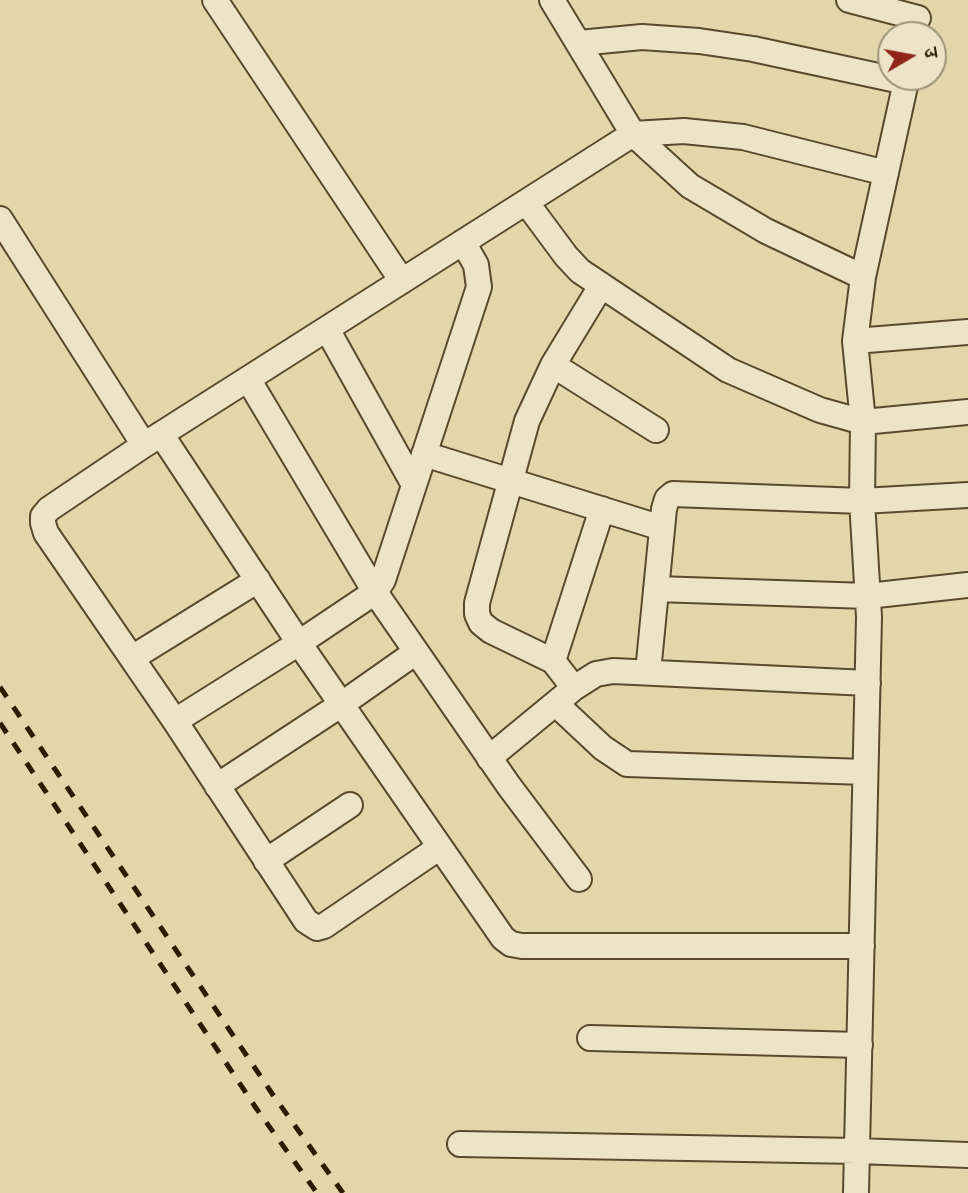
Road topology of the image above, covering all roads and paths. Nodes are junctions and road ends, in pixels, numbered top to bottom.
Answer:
1 (215, 0) edge
2 (552, 0) edge
3 (849, 0) edge
4 (918, 18) edge
5 (579, 43) junction
6 (877, 74) edge
7 (904, 91) edge
8 (633, 134) junction
9 (886, 173) junction
10 (526, 202) junction
11 (0, 219) edge
12 (463, 242) junction
13 (863, 277) junction
14 (402, 281) junction
15 (601, 286) junction
16 (327, 329) junction
17 (968, 332) edge
18 (855, 341) junction
19 (553, 365) junction
20 (248, 379) junction
21 (968, 412) edge
22 (863, 422) junction
23 (656, 430) dead end
24 (152, 440) junction
25 (424, 454) junction
26 (511, 481) junction
27 (414, 485) junction
28 (968, 495) edge
29 (862, 501) junction
30 (603, 509) junction
31 (662, 528) junction
32 (258, 580) junction
33 (968, 585) edge
34 (656, 589) junction
35 (375, 592) junction
36 (868, 596) junction
37 (299, 643) junction
38 (416, 652) junction
39 (132, 658) junction
40 (553, 661) junction
41 (648, 673) junction
42 (867, 682) junction
43 (565, 696) junction
44 (342, 704) junction
45 (175, 721) junction
46 (489, 758) junction
47 (865, 772) junction
48 (217, 786) junction
49 (350, 805) dead end
50 (440, 847) junction
51 (266, 860) junction
52 (579, 879) dead end
53 (862, 946) junction
54 (590, 1038) dead end
55 (859, 1045) junction
56 (460, 1144) dead end
57 (857, 1151) junction
58 (968, 1156) edge
59 (856, 1193) edge

1 - 14 street
2 - 5 street
3 - 4 street
5 - 6 street
5 - 8 street
7 - 9 street
8 - 9 street
8 - 10 street
8 - 13 street
9 - 13 street
10 - 12 street
10 - 15 street
11 - 24 street
12 - 14 street
12 - 25 street
13 - 18 street
14 - 16 street
15 - 19 street
15 - 22 street
16 - 20 street
16 - 27 street
17 - 18 street
18 - 22 street
19 - 23 street
19 - 26 street
20 - 24 street
20 - 35 street
21 - 22 street
22 - 29 street
24 - 32 street
24 - 39 street
25 - 26 street
25 - 27 street
26 - 30 street
26 - 40 street
27 - 35 street
28 - 29 street
29 - 31 street
29 - 36 street
30 - 31 street
30 - 40 street
31 - 34 street
32 - 37 street
32 - 39 street
33 - 36 street
34 - 36 street
34 - 41 street
35 - 37 street
35 - 38 street
36 - 42 street
37 - 44 street
37 - 45 street
38 - 44 street
38 - 46 street
39 - 45 street
40 - 43 street
41 - 42 street
41 - 43 street
42 - 47 street
43 - 46 street
43 - 47 street
44 - 48 street
44 - 50 street
45 - 48 street
46 - 52 street
47 - 53 street
48 - 51 street
49 - 51 street
50 - 51 street
50 - 53 street
53 - 55 street
54 - 55 street
55 - 57 street
56 - 57 street
57 - 58 street
57 - 59 street

